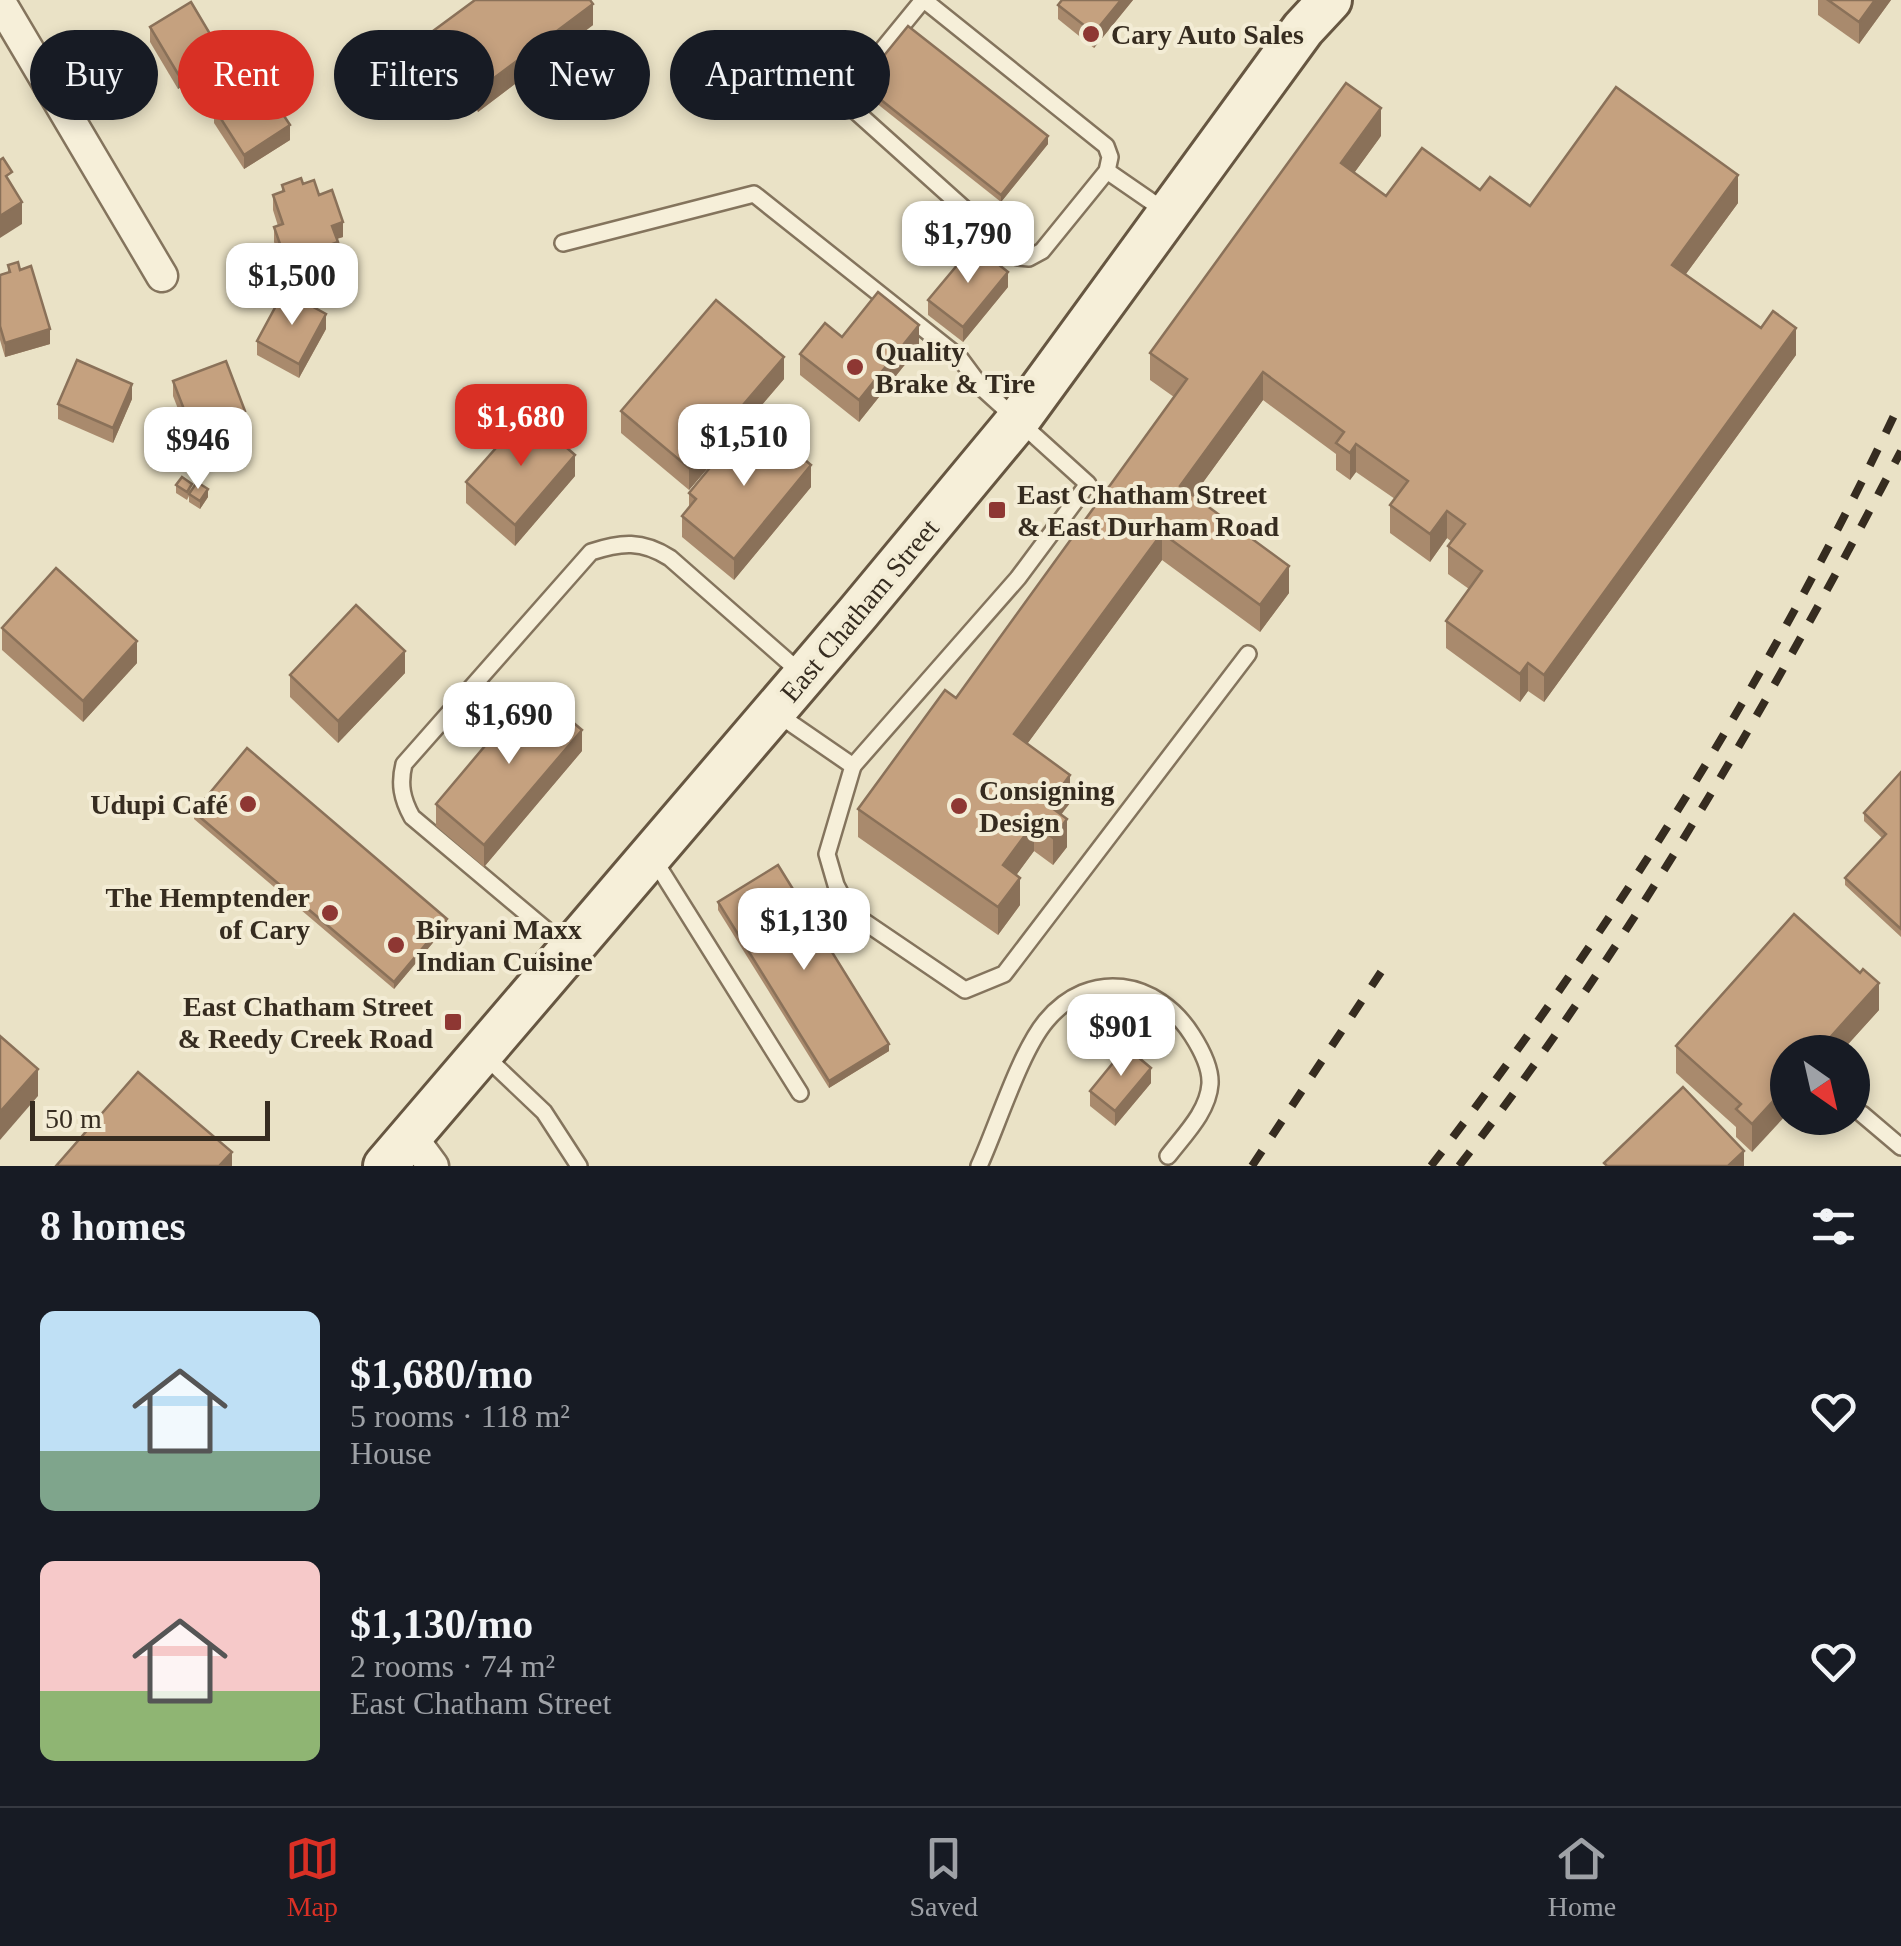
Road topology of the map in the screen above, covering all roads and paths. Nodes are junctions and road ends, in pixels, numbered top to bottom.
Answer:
1 (924, 0) edge
2 (0, 2) edge
3 (1315, 10) edge
4 (1107, 171) junction
5 (1168, 214) junction
6 (563, 243) dead end
7 (162, 276) dead end
8 (1019, 419) junction
9 (1248, 654) dead end
10 (804, 676) junction
11 (773, 711) junction
12 (854, 766) junction
13 (650, 854) junction
14 (569, 949) junction
15 (481, 1052) junction
16 (800, 1093) dead end
17 (1870, 1121) edge
18 (1901, 1148) edge
19 (409, 1156) edge
20 (1168, 1156) dead end
21 (579, 1166) edge
22 (979, 1166) edge

1 - 4 lane
1 - 4 lane
2 - 7 street
3 - 5 main road, East Chatham Street
4 - 5 lane
5 - 8 main road, East Chatham Street
6 - 8 lane
8 - 10 main road, East Chatham Street
8 - 12 lane
9 - 12 lane
10 - 11 main road, East Chatham Street
10 - 14 lane
11 - 12 lane
11 - 13 main road, East Chatham Street
13 - 14 main road, East Chatham Street
13 - 16 lane
14 - 15 main road, East Chatham Street
15 - 19 main road, East Chatham Street
15 - 21 lane
17 - 18 lane
20 - 22 lane

